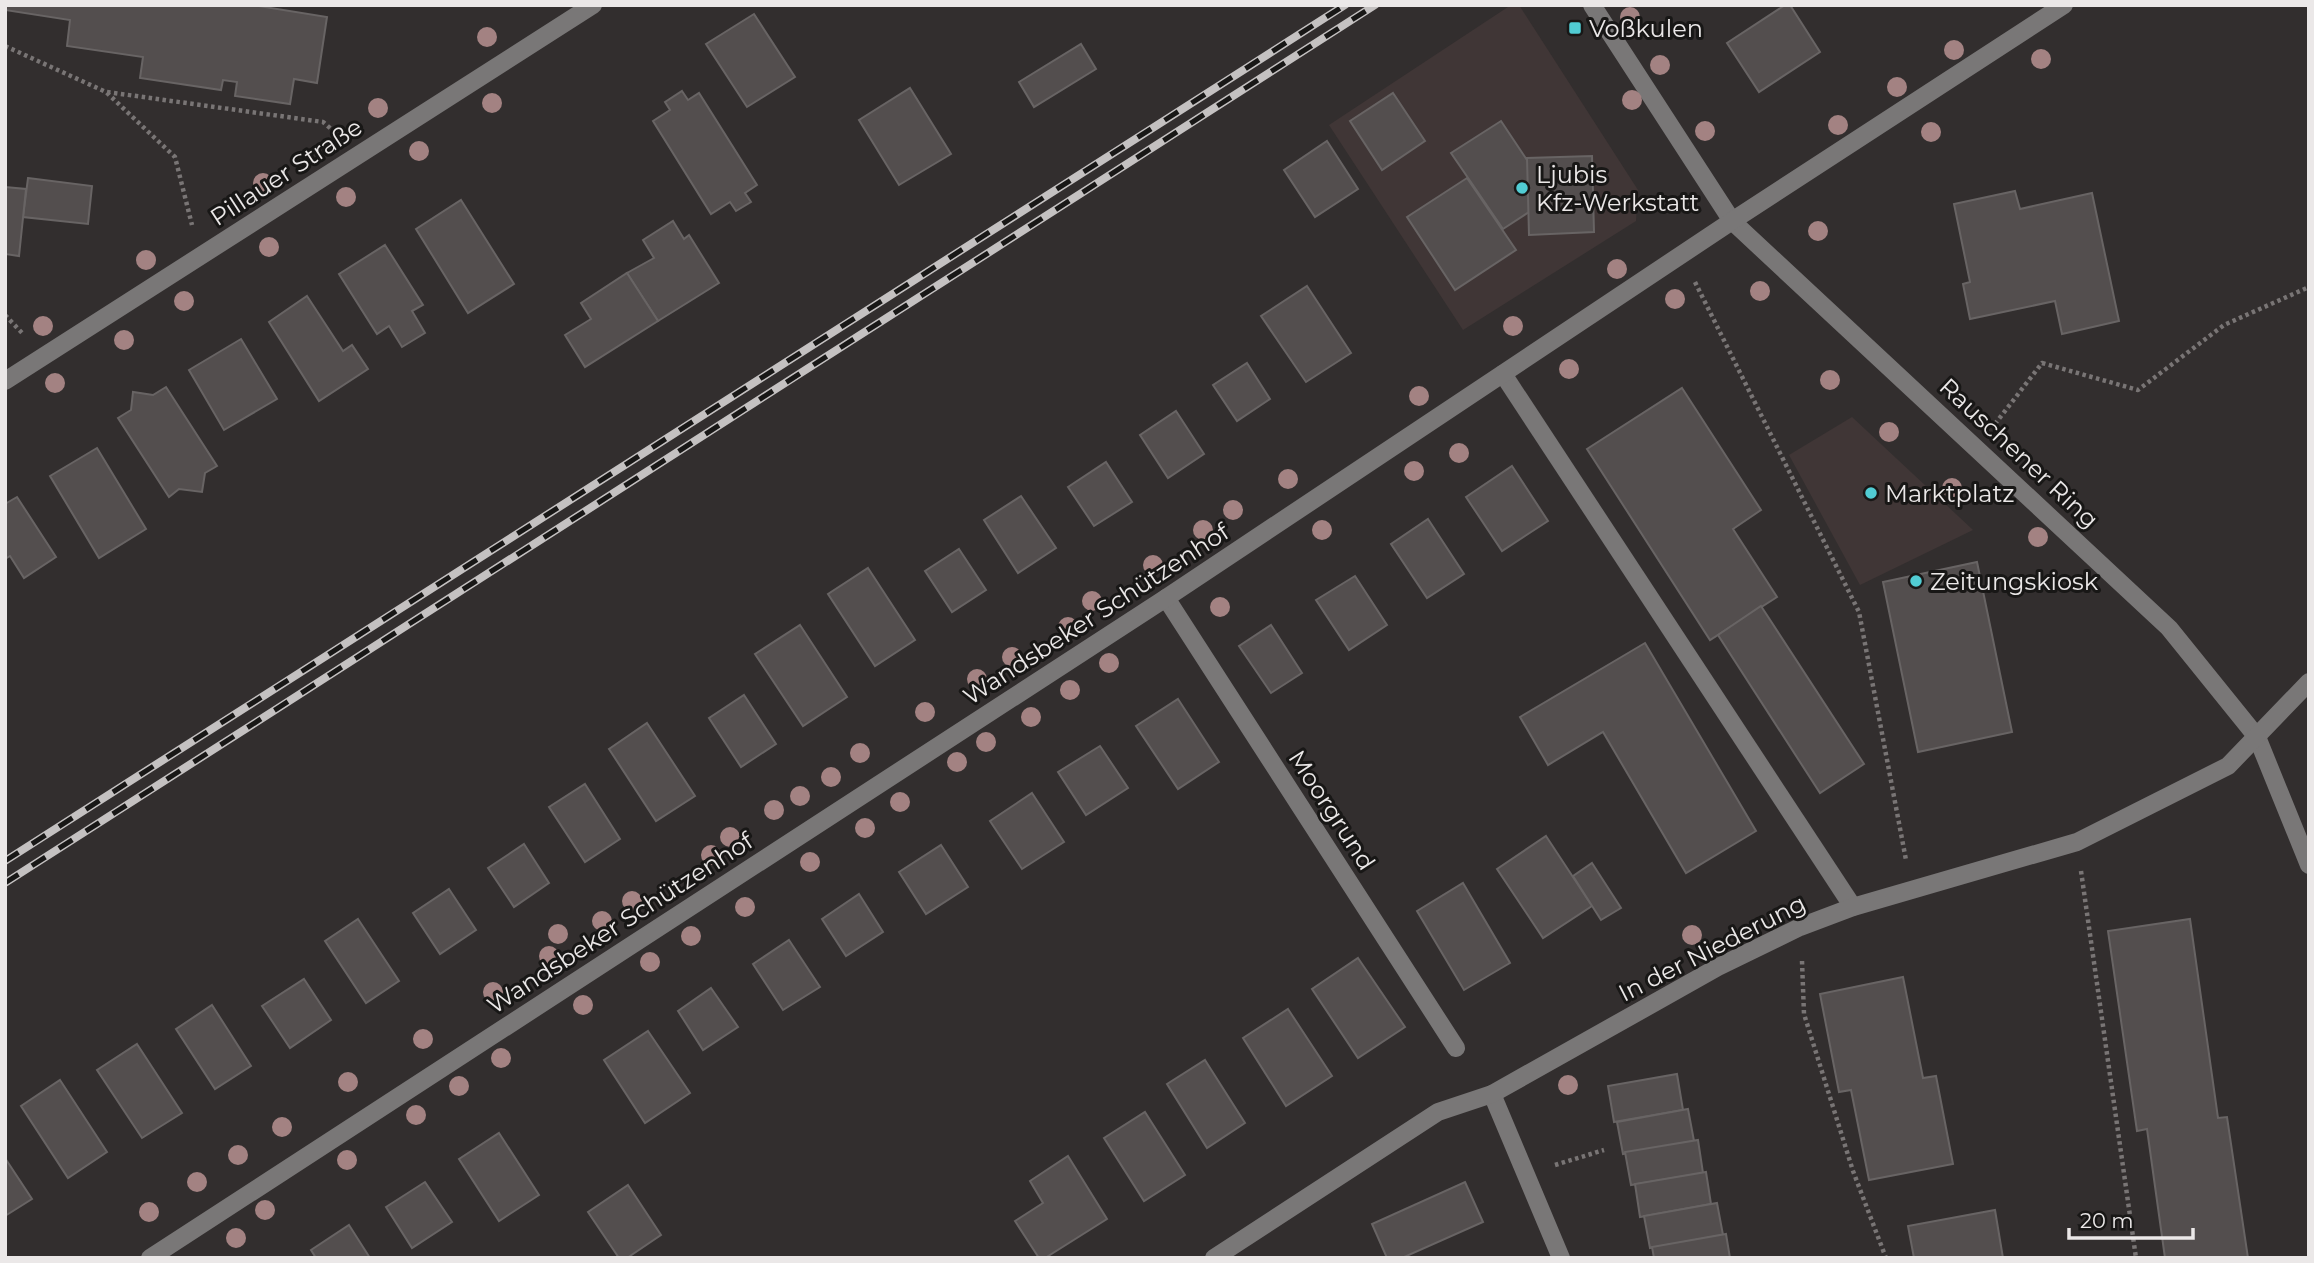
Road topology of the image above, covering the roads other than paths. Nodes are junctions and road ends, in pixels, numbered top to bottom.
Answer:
1 (593, 5) edge
2 (1592, 5) edge
3 (2064, 5) edge
4 (1732, 220) junction
5 (1503, 374) junction
6 (5, 381) edge
7 (1166, 598) junction
8 (2309, 682) edge
9 (2257, 737) junction
10 (2309, 865) edge
11 (1853, 907) junction
12 (1456, 1048) dead end
13 (1492, 1094) junction
14 (150, 1258) edge
15 (1214, 1258) edge
16 (1561, 1258) edge

1 - 6 street, Pillauer Straße
2 - 4 street
3 - 4 street, Wandsbeker Schützenhof
4 - 5 street, Wandsbeker Schützenhof
4 - 9 street, Rauschener Ring
5 - 7 street, Wandsbeker Schützenhof
5 - 11 street
7 - 12 street, Moorgrund
7 - 14 street, Wandsbeker Schützenhof
8 - 9 street
9 - 10 street, Rauschener Ring
9 - 11 street, In der Niederung
11 - 13 street, In der Niederung
13 - 15 street, In der Niederung
13 - 16 street

